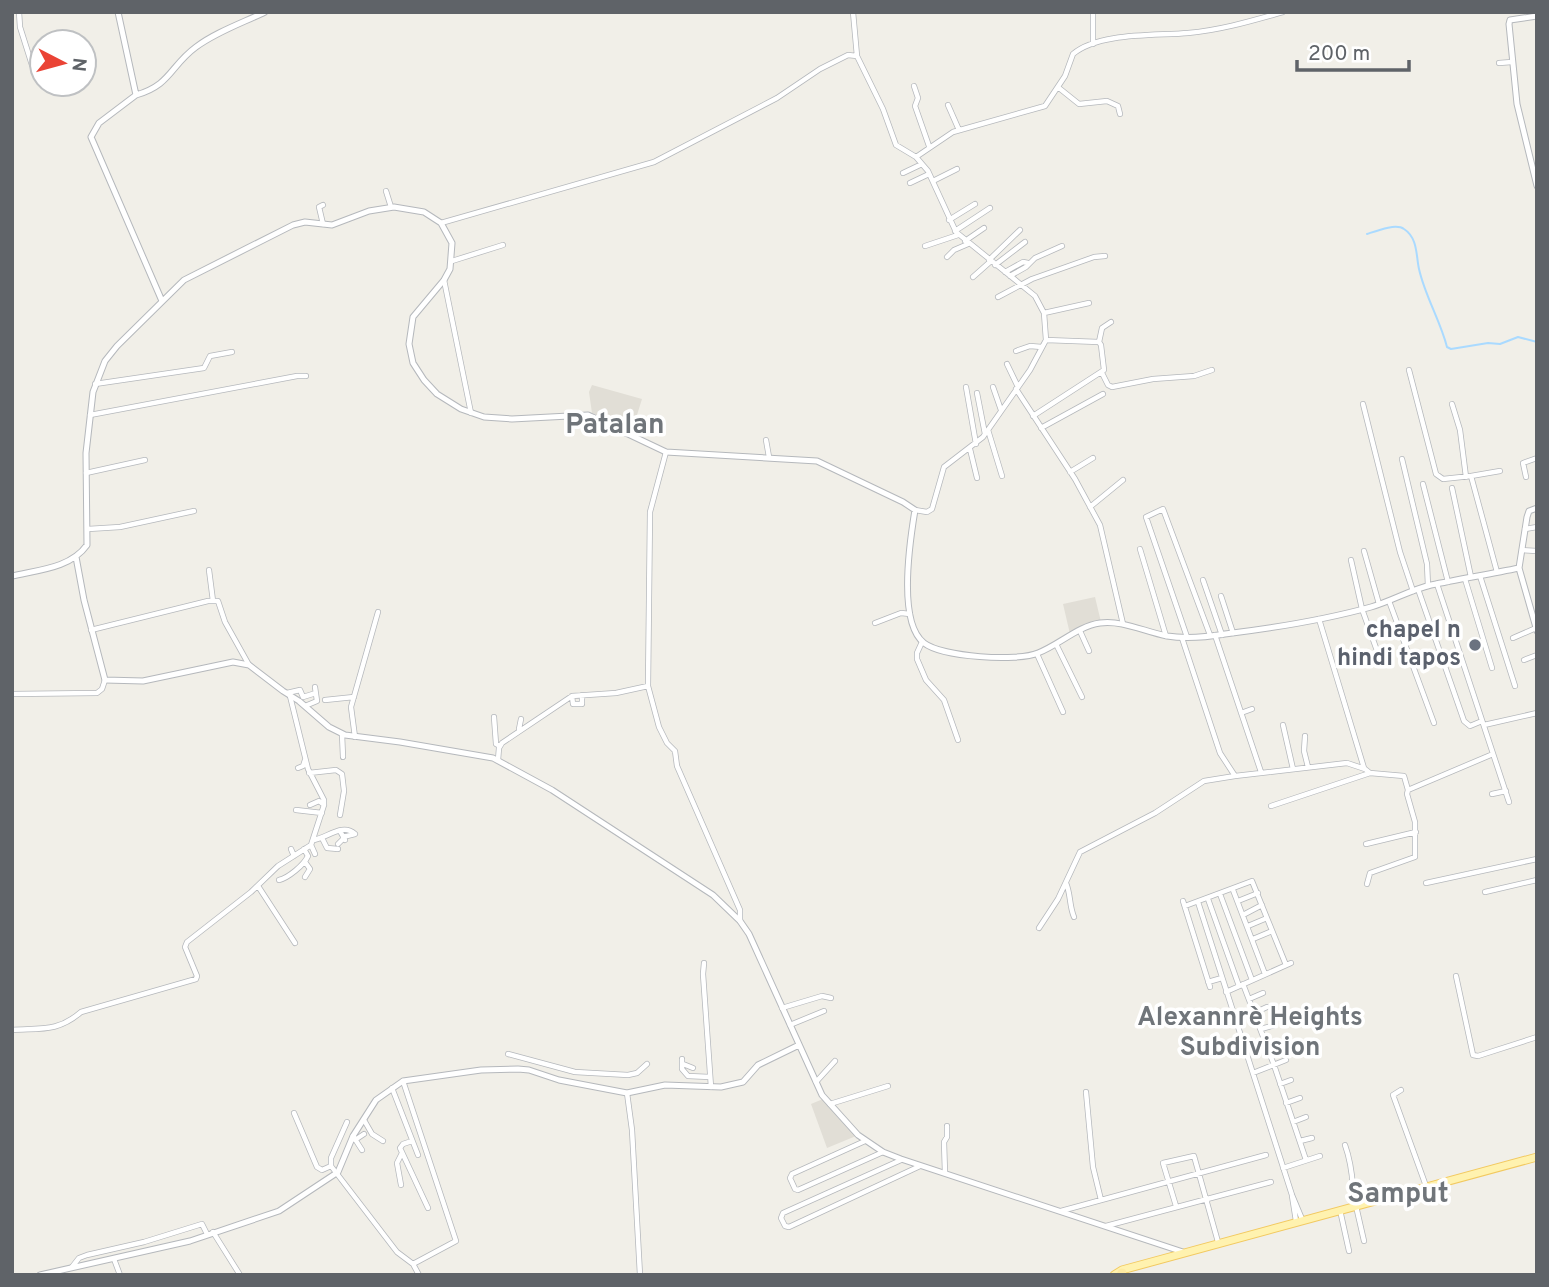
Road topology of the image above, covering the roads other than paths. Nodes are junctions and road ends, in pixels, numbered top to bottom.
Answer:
1 (19, 12) edge
2 (118, 12) edge
3 (265, 12) edge
4 (853, 12) edge
5 (1093, 12) edge
6 (1283, 12) edge
7 (1537, 16) edge
8 (1093, 44) junction
9 (28, 52) edge
10 (857, 56) junction
11 (1512, 62) junction
12 (1499, 63) dead end
13 (914, 86) dead end
14 (1059, 88) junction
15 (136, 95) junction
16 (948, 105) dead end
17 (1120, 114) dead end
18 (959, 130) junction
19 (929, 146) junction
20 (916, 157) junction
21 (922, 164) junction
22 (957, 169) dead end
23 (903, 173) dead end
24 (929, 174) junction
25 (933, 181) junction
26 (910, 183) dead end
27 (1537, 186) edge
28 (386, 191) dead end
29 (975, 204) dead end
30 (323, 205) dead end
31 (391, 207) junction
32 (990, 208) dead end
33 (949, 219) junction
34 (441, 223) junction
35 (323, 225) junction
36 (984, 228) dead end
37 (1020, 230) dead end
38 (957, 233) junction
39 (967, 242) junction
40 (1025, 242) dead end
41 (503, 244) dead end
42 (925, 246) dead end
43 (1062, 246) dead end
44 (1105, 256) dead end
45 (947, 257) dead end
46 (452, 261) junction
47 (992, 262) junction
48 (1008, 274) junction
49 (973, 277) dead end
50 (444, 280) junction
51 (1023, 285) junction
52 (998, 297) dead end
53 (162, 301) junction
54 (1089, 303) dead end
55 (1044, 313) junction
56 (1111, 322) dead end
57 (1046, 340) junction
58 (1099, 342) junction
59 (1043, 347) junction
60 (1016, 351) dead end
61 (232, 352) dead end
62 (1007, 364) dead end
63 (1212, 370) dead end
64 (1409, 370) dead end
65 (1102, 373) junction
66 (306, 376) dead end
67 (95, 384) junction
68 (966, 387) dead end
69 (993, 387) dead end
70 (1017, 388) junction
71 (976, 393) dead end
72 (1103, 394) dead end
73 (1363, 404) dead end
74 (1452, 404) dead end
75 (1001, 410) junction
76 (471, 413) junction
77 (90, 415) junction
78 (1033, 415) junction
79 (1041, 428) junction
80 (986, 432) junction
81 (766, 440) dead end
82 (976, 444) junction
83 (970, 448) junction
84 (666, 452) junction
85 (769, 457) junction
86 (1093, 457) dead end
87 (1537, 458) edge
88 (145, 460) dead end
89 (1402, 460) dead end
90 (1500, 471) dead end
91 (1070, 472) junction
92 (86, 473) junction
93 (1002, 476) dead end
94 (1469, 476) junction
95 (1526, 477) dead end
96 (978, 478) dead end
97 (1122, 480) dead end
98 (1423, 484) dead end
99 (1452, 488) dead end
100 (1090, 508) junction
101 (1537, 508) edge
102 (915, 510) junction
103 (194, 511) dead end
104 (1537, 527) edge
105 (88, 529) junction
106 (1525, 529) junction
107 (1140, 549) dead end
108 (1522, 550) junction
109 (1364, 551) dead end
110 (1537, 551) edge
111 (76, 557) junction
112 (1351, 560) dead end
113 (1519, 568) junction
114 (209, 570) dead end
115 (1497, 572) junction
116 (12, 576) edge
117 (1480, 576) junction
118 (1468, 578) junction
119 (1203, 580) dead end
120 (1448, 582) junction
121 (1437, 584) junction
122 (1428, 586) junction
123 (1416, 590) junction
124 (1222, 596) dead end
125 (213, 601) junction
126 (1389, 601) junction
127 (1379, 604) junction
128 (1362, 609) junction
129 (378, 612) dead end
130 (910, 614) junction
131 (1319, 618) junction
132 (875, 623) dead end
133 (1123, 624) junction
134 (1536, 629) edge
135 (91, 630) junction
136 (1080, 631) junction
137 (1233, 633) junction
138 (1216, 635) junction
139 (1166, 636) junction
140 (1185, 638) junction
141 (1513, 638) dead end
142 (922, 642) junction
143 (1056, 644) junction
144 (1089, 652) dead end
145 (1037, 654) junction
146 (1537, 655) edge
147 (1380, 659) dead end
148 (1524, 660) dead end
149 (249, 665) junction
150 (1492, 668) dead end
151 (105, 680) junction
152 (648, 686) junction
153 (1515, 686) dead end
154 (12, 694) edge
155 (288, 695) junction
156 (582, 695) junction
157 (354, 696) junction
158 (572, 696) junction
159 (1082, 697) dead end
160 (326, 698) dead end
161 (305, 706) junction
162 (1252, 709) dead end
163 (1063, 712) dead end
164 (1241, 713) junction
165 (1537, 713) edge
166 (494, 717) dead end
167 (521, 719) dead end
168 (1434, 723) dead end
169 (1483, 723) junction
170 (1283, 725) dead end
171 (519, 730) junction
172 (342, 734) junction
173 (1305, 736) dead end
174 (355, 737) junction
175 (958, 740) dead end
176 (500, 746) junction
177 (1493, 754) junction
178 (343, 757) dead end
179 (305, 759) junction
180 (498, 761) junction
181 (1308, 766) junction
182 (298, 768) dead end
183 (1293, 769) junction
184 (1365, 769) junction
185 (1261, 772) junction
186 (309, 773) junction
187 (1370, 773) junction
188 (1235, 776) junction
189 (1408, 790) junction
190 (1506, 791) junction
191 (1492, 794) dead end
192 (1509, 802) dead end
193 (310, 805) dead end
194 (324, 805) junction
195 (1271, 806) dead end
196 (296, 810) dead end
197 (322, 813) junction
198 (340, 815) dead end
199 (340, 831) junction
200 (1416, 832) junction
201 (322, 838) junction
202 (344, 838) junction
203 (313, 843) junction
204 (1367, 844) dead end
205 (291, 849) dead end
206 (304, 849) junction
207 (314, 854) dead end
208 (293, 856) junction
209 (1537, 859) edge
210 (305, 862) junction
211 (305, 877) dead end
212 (279, 880) dead end
213 (1537, 880) edge
214 (1066, 882) junction
215 (1426, 883) dead end
216 (1367, 884) dead end
217 (258, 886) junction
218 (1233, 889) junction
219 (1485, 892) dead end
220 (1258, 893) junction
221 (1220, 894) junction
222 (1208, 898) junction
223 (1238, 901) junction
224 (1198, 902) junction
225 (1262, 905) junction
226 (1243, 915) junction
227 (1074, 917) dead end
228 (1267, 918) junction
229 (740, 921) junction
230 (1248, 926) junction
231 (1039, 928) dead end
232 (1272, 932) junction
233 (1252, 939) junction
234 (295, 943) dead end
235 (704, 963) dead end
236 (1265, 974) junction
237 (1457, 976) dead end
238 (1222, 978) junction
239 (1252, 980) junction
240 (1240, 985) junction
241 (1226, 992) junction
242 (1263, 993) dead end
243 (831, 998) dead end
244 (1249, 999) junction
245 (1267, 1007) dead end
246 (782, 1008) junction
247 (824, 1011) dead end
248 (1254, 1013) junction
249 (790, 1025) junction
250 (1275, 1025) dead end
251 (1261, 1029) junction
252 (12, 1030) edge
253 (1537, 1037) edge
254 (1281, 1042) dead end
255 (799, 1045) junction
256 (1267, 1047) junction
257 (508, 1054) dead end
258 (1286, 1060) dead end
259 (835, 1061) dead end
260 (647, 1065) dead end
261 (1274, 1065) junction
262 (693, 1068) dead end
263 (575, 1073) junction
264 (1253, 1073) junction
265 (710, 1077) junction
266 (1291, 1080) dead end
267 (402, 1081) junction
268 (575, 1082) junction
269 (815, 1083) junction
270 (1280, 1084) junction
271 (888, 1086) dead end
272 (710, 1087) junction
273 (392, 1088) junction
274 (1401, 1090) dead end
275 (627, 1093) junction
276 (1086, 1093) dead end
277 (1300, 1098) dead end
278 (1286, 1103) junction
279 (830, 1104) junction
280 (295, 1113) dead end
281 (1306, 1117) dead end
282 (364, 1120) junction
283 (347, 1122) dead end
284 (1293, 1122) junction
285 (947, 1126) dead end
286 (364, 1134) dead end
287 (354, 1138) junction
288 (1312, 1138) dead end
289 (383, 1140) dead end
290 (412, 1141) junction
291 (865, 1141) junction
292 (1300, 1141) junction
293 (1345, 1145) dead end
294 (362, 1150) dead end
295 (883, 1152) junction
296 (402, 1153) junction
297 (418, 1155) dead end
298 (1266, 1156) dead end
299 (1320, 1156) dead end
300 (1537, 1157) edge
301 (901, 1159) junction
302 (1306, 1160) junction
303 (331, 1166) junction
304 (921, 1166) junction
305 (1283, 1168) junction
306 (338, 1172) junction
307 (945, 1173) junction
308 (1199, 1174) junction
309 (1168, 1182) junction
310 (1271, 1182) dead end
311 (401, 1185) dead end
312 (1426, 1186) junction
313 (1206, 1198) junction
314 (1101, 1200) junction
315 (1176, 1206) junction
316 (1354, 1206) junction
317 (428, 1208) dead end
318 (1340, 1209) junction
319 (1060, 1212) junction
320 (1298, 1217) junction
321 (1104, 1226) junction
322 (210, 1233) junction
323 (1364, 1241) dead end
324 (1218, 1242) junction
325 (1349, 1251) dead end
326 (1183, 1252) junction
327 (114, 1259) junction
328 (413, 1264) junction
329 (72, 1268) junction
330 (1120, 1273) edge
331 (40, 1275) edge
332 (120, 1275) edge
333 (240, 1275) edge
334 (419, 1275) edge
335 (640, 1275) edge

1 - 9 street
2 - 15 street
3 - 15 street
4 - 10 street
5 - 8 street
6 - 8 street
7 - 11 street
8 - 14 street
10 - 20 street
10 - 34 street
11 - 12 street
11 - 27 street
13 - 19 street
14 - 17 street
14 - 18 street
15 - 53 street
16 - 18 street
18 - 19 street
19 - 20 street
20 - 21 street
21 - 23 street
21 - 24 street
22 - 25 street
24 - 25 street
24 - 26 street
25 - 33 street
28 - 31 street
29 - 33 street
30 - 35 street
31 - 34 street
31 - 35 street
32 - 38 street
33 - 38 street
34 - 46 street
35 - 53 street
36 - 39 street
37 - 47 street
38 - 39 street
38 - 42 street
39 - 45 street
39 - 47 street
40 - 47 street
41 - 46 street
43 - 48 street
44 - 51 street
46 - 50 street
47 - 48 street
47 - 49 street
48 - 51 street
50 - 76 street
50 - 76 street
51 - 52 street
51 - 55 street
53 - 67 street
54 - 55 street
55 - 57 street
56 - 58 street
57 - 58 street
57 - 59 street
58 - 65 street
59 - 60 street
59 - 70 street
61 - 67 street
62 - 70 street
63 - 65 street
64 - 94 street
65 - 78 street
66 - 77 street
67 - 77 street
68 - 82 street
69 - 75 street
70 - 75 street
70 - 78 street
71 - 80 street
72 - 79 street
73 - 123 street
74 - 94 street
75 - 80 street
76 - 84 street
77 - 92 street
78 - 79 street
79 - 91 street
80 - 82 street
80 - 93 street
81 - 85 street
82 - 83 street
83 - 96 street
83 - 102 street
84 - 85 street
84 - 152 street
85 - 102 street
86 - 91 street
87 - 95 street
88 - 92 street
89 - 122 street
90 - 94 street
91 - 100 street
92 - 105 street
94 - 115 street
97 - 100 street
98 - 120 street
99 - 118 street
100 - 133 street
101 - 106 street
102 - 130 street
103 - 105 street
104 - 106 street
105 - 111 street
106 - 108 street
107 - 139 street
108 - 110 street
108 - 113 street
109 - 127 street
111 - 116 street
111 - 135 street
112 - 128 street
113 - 115 street
113 - 134 street
114 - 125 street
115 - 117 street
117 - 118 street
117 - 153 street
118 - 120 street
118 - 150 street
119 - 138 street
120 - 121 street
121 - 122 street
121 - 169 street
122 - 123 street
123 - 126 street
123 - 169 street
124 - 137 street
125 - 135 street
125 - 149 street
126 - 127 street
126 - 168 street
127 - 128 street
128 - 131 street
128 - 147 street
129 - 157 street
130 - 132 street
130 - 142 street
131 - 137 street
131 - 184 street
133 - 136 street
133 - 139 street
134 - 141 street
135 - 151 street
136 - 143 street
136 - 144 street
137 - 138 street
138 - 140 street
138 - 140 street
138 - 164 street
139 - 140 street
140 - 188 street
142 - 145 street
142 - 175 street
143 - 145 street
143 - 159 street
145 - 163 street
146 - 148 street
149 - 151 street
149 - 155 street
151 - 154 street
152 - 156 street
152 - 229 street
155 - 161 street
155 - 161 street
155 - 179 street
156 - 158 street
156 - 158 street
157 - 160 street
157 - 174 street
158 - 171 street
161 - 172 street
162 - 164 street
164 - 185 street
165 - 169 street
166 - 176 street
167 - 171 street
169 - 177 street
170 - 183 street
171 - 176 street
172 - 174 street
172 - 178 street
173 - 181 street
174 - 180 street
176 - 180 street
177 - 189 street
177 - 190 street
179 - 182 street
179 - 186 street
180 - 229 street
181 - 183 street
181 - 184 street
183 - 185 street
184 - 187 street
185 - 188 street
186 - 194 street
186 - 198 street
187 - 189 street
187 - 195 street
188 - 214 street
189 - 200 street
190 - 191 street
190 - 192 street
193 - 194 street
194 - 197 street
196 - 197 street
197 - 203 street
199 - 201 street
199 - 202 street
199 - 202 street
200 - 204 street
200 - 216 street
201 - 202 street
201 - 203 street
203 - 206 street
203 - 207 street
205 - 208 street
206 - 208 street
206 - 210 street
208 - 217 street
209 - 215 street
210 - 211 street
210 - 212 street
213 - 219 street
214 - 227 street
214 - 231 street
217 - 234 street
217 - 252 street
218 - 220 street
218 - 221 street
218 - 223 street
220 - 223 street
220 - 225 street
221 - 222 street
221 - 239 street
222 - 224 street
222 - 240 street
223 - 226 street
224 - 238 street
224 - 238 street
225 - 226 street
225 - 228 street
226 - 230 street
228 - 230 street
228 - 232 street
229 - 246 street
230 - 233 street
232 - 233 street
232 - 236 street
233 - 236 street
235 - 265 street
236 - 239 street
237 - 253 street
238 - 241 street
239 - 240 street
240 - 241 street
240 - 244 street
241 - 264 street
242 - 244 street
243 - 246 street
244 - 248 street
245 - 248 street
246 - 249 street
247 - 249 street
248 - 251 street
249 - 255 street
250 - 251 street
251 - 256 street
254 - 256 street
255 - 269 street
255 - 272 street
256 - 261 street
257 - 263 street
258 - 261 street
259 - 269 street
260 - 263 street
261 - 264 street
261 - 270 street
262 - 265 street
263 - 268 street
264 - 305 street
265 - 272 street
266 - 270 street
267 - 268 street
267 - 273 street
267 - 328 street
268 - 275 street
269 - 279 street
270 - 278 street
271 - 279 street
272 - 275 street
273 - 282 street
273 - 290 street
274 - 312 street
275 - 335 street
276 - 314 street
277 - 278 street
278 - 284 street
279 - 291 street
280 - 303 street
281 - 284 street
282 - 287 street
282 - 289 street
283 - 303 street
284 - 292 street
285 - 307 street
286 - 287 street
287 - 294 street
287 - 306 street
288 - 292 street
290 - 296 street
290 - 297 street
291 - 295 street
291 - 295 street
292 - 302 street
293 - 316 street
295 - 301 street
296 - 311 street
296 - 317 street
298 - 308 street
299 - 302 street
300 - 312 main road
301 - 304 street
301 - 304 street
302 - 305 street
303 - 306 street
304 - 307 street
305 - 320 street
306 - 322 street
306 - 328 street
307 - 319 street
308 - 309 street
308 - 309 street
308 - 313 street
309 - 314 street
309 - 315 street
310 - 313 street
312 - 316 main road
313 - 315 street
313 - 324 street
314 - 319 street
315 - 321 street
316 - 318 main road
316 - 323 street
318 - 320 main road
318 - 325 street
319 - 321 street
320 - 324 main road
321 - 326 street
322 - 327 street
322 - 329 street
322 - 333 street
324 - 326 main road
326 - 330 main road
327 - 329 street
327 - 332 street
328 - 334 street
329 - 331 street

